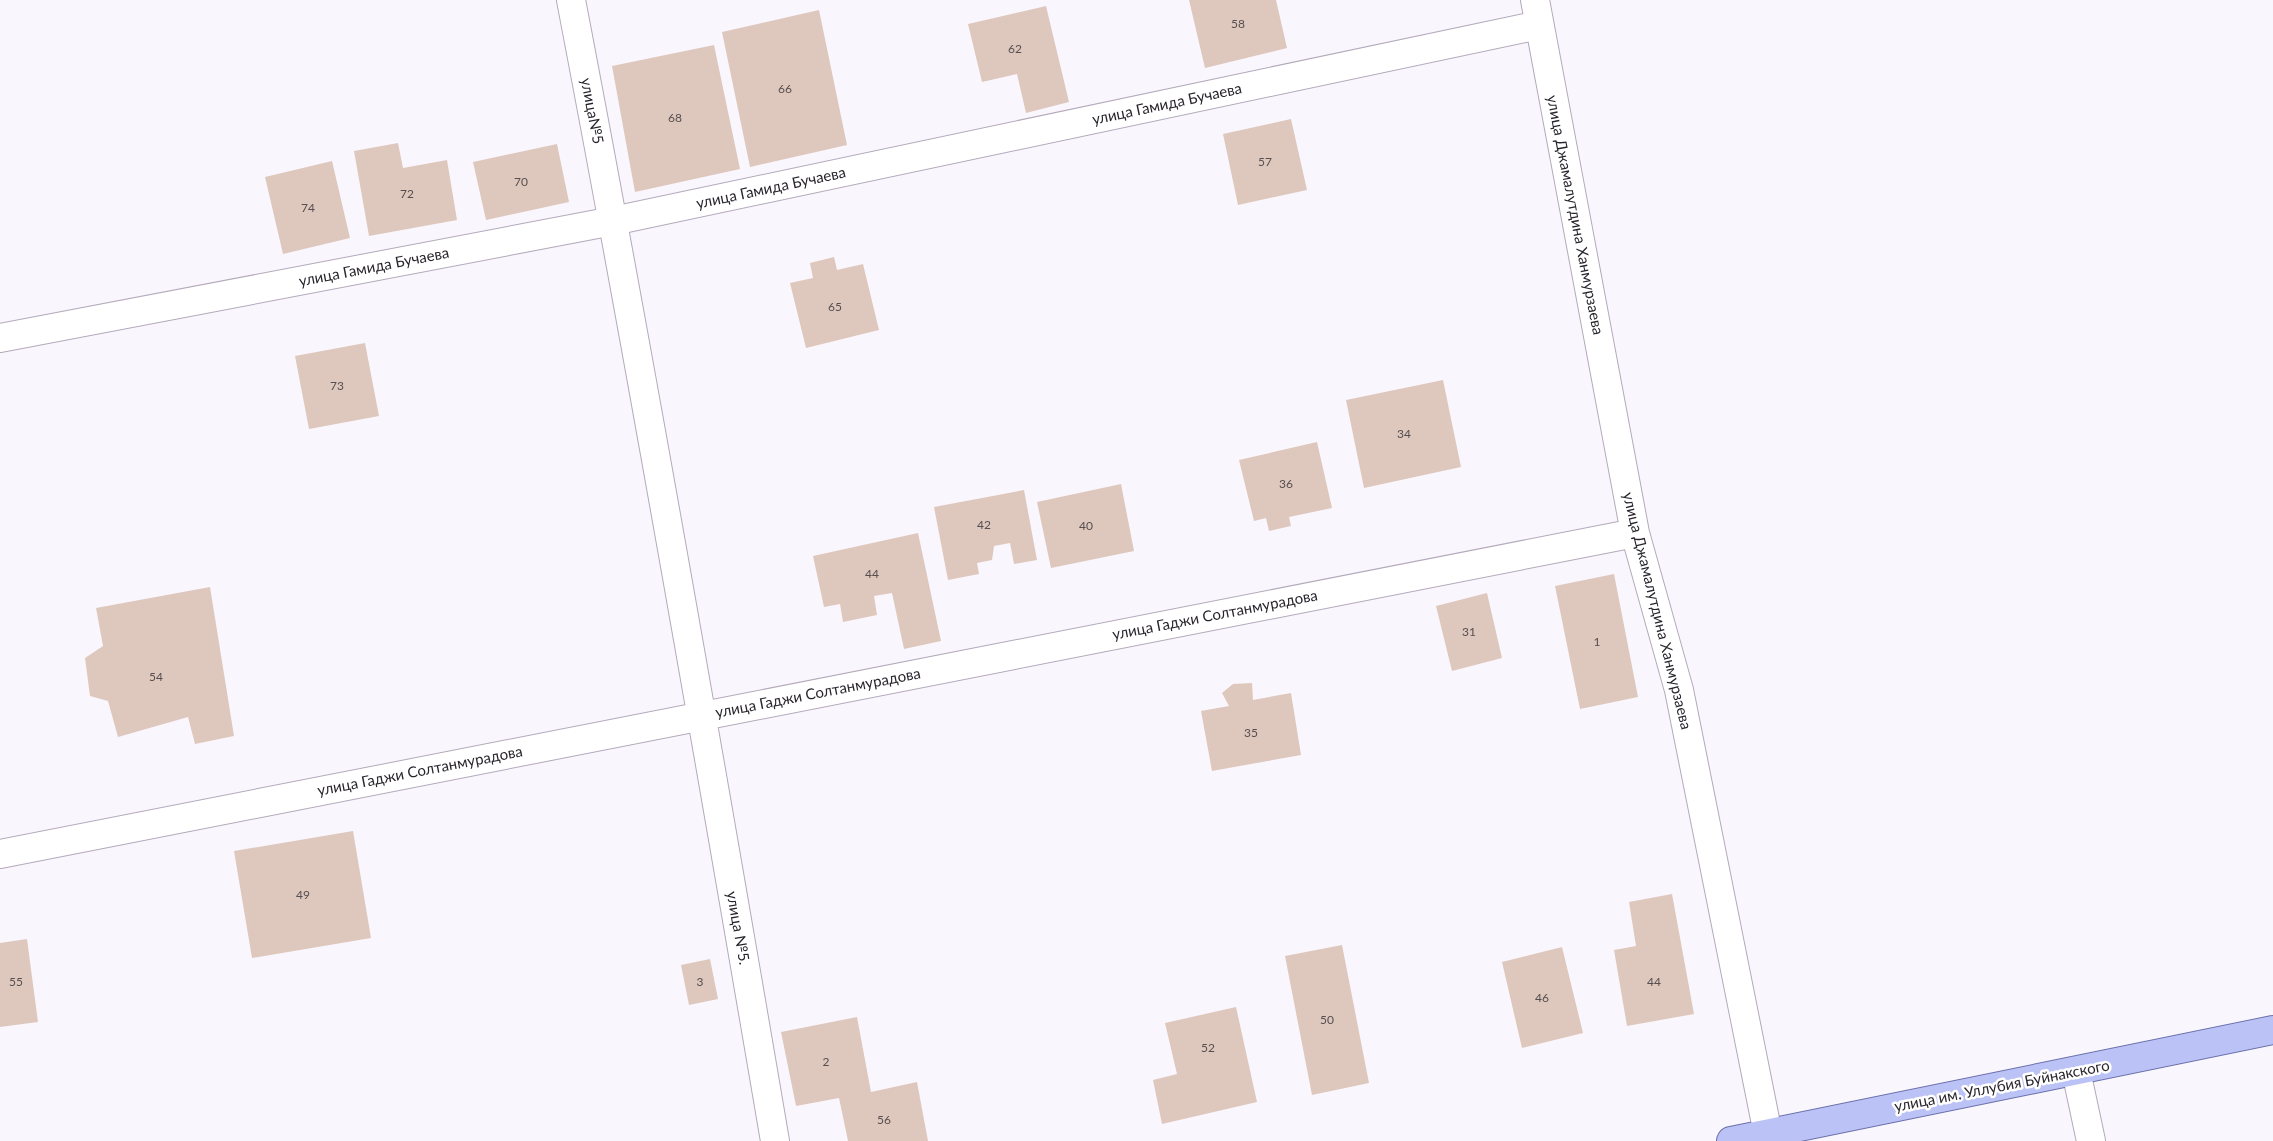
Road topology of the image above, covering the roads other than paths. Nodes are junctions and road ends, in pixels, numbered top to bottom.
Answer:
1 (571, 0) edge
2 (1537, 12) edge
3 (613, 222) junction
4 (0, 338) edge
5 (1636, 533) junction
6 (702, 716) junction
7 (0, 854) edge
8 (2273, 1030) edge
9 (2076, 1072) junction
10 (1768, 1134) junction
11 (775, 1141) edge
12 (1731, 1141) edge
13 (2091, 1141) edge

1 - 3 street, улица№5
2 - 3 street, улица Гамида Бучаева
2 - 5 street, улица Джамалутдина Ханмурзаева
3 - 4 street, улица Гамида Бучаева
3 - 6 street, улица№5
5 - 6 street, улица Гаджи Солтанмурадова
5 - 10 street, улица Джамалутдина Ханмурзаева
6 - 7 street, улица Гаджи Солтанмурадова
6 - 11 street, улица №5.
8 - 9 main road, улица им. Уллубия Буйнакского
9 - 10 main road, улица им. Уллубия Буйнакского
9 - 13 street
10 - 12 main road, улица им. Уллубия Буйнакского

